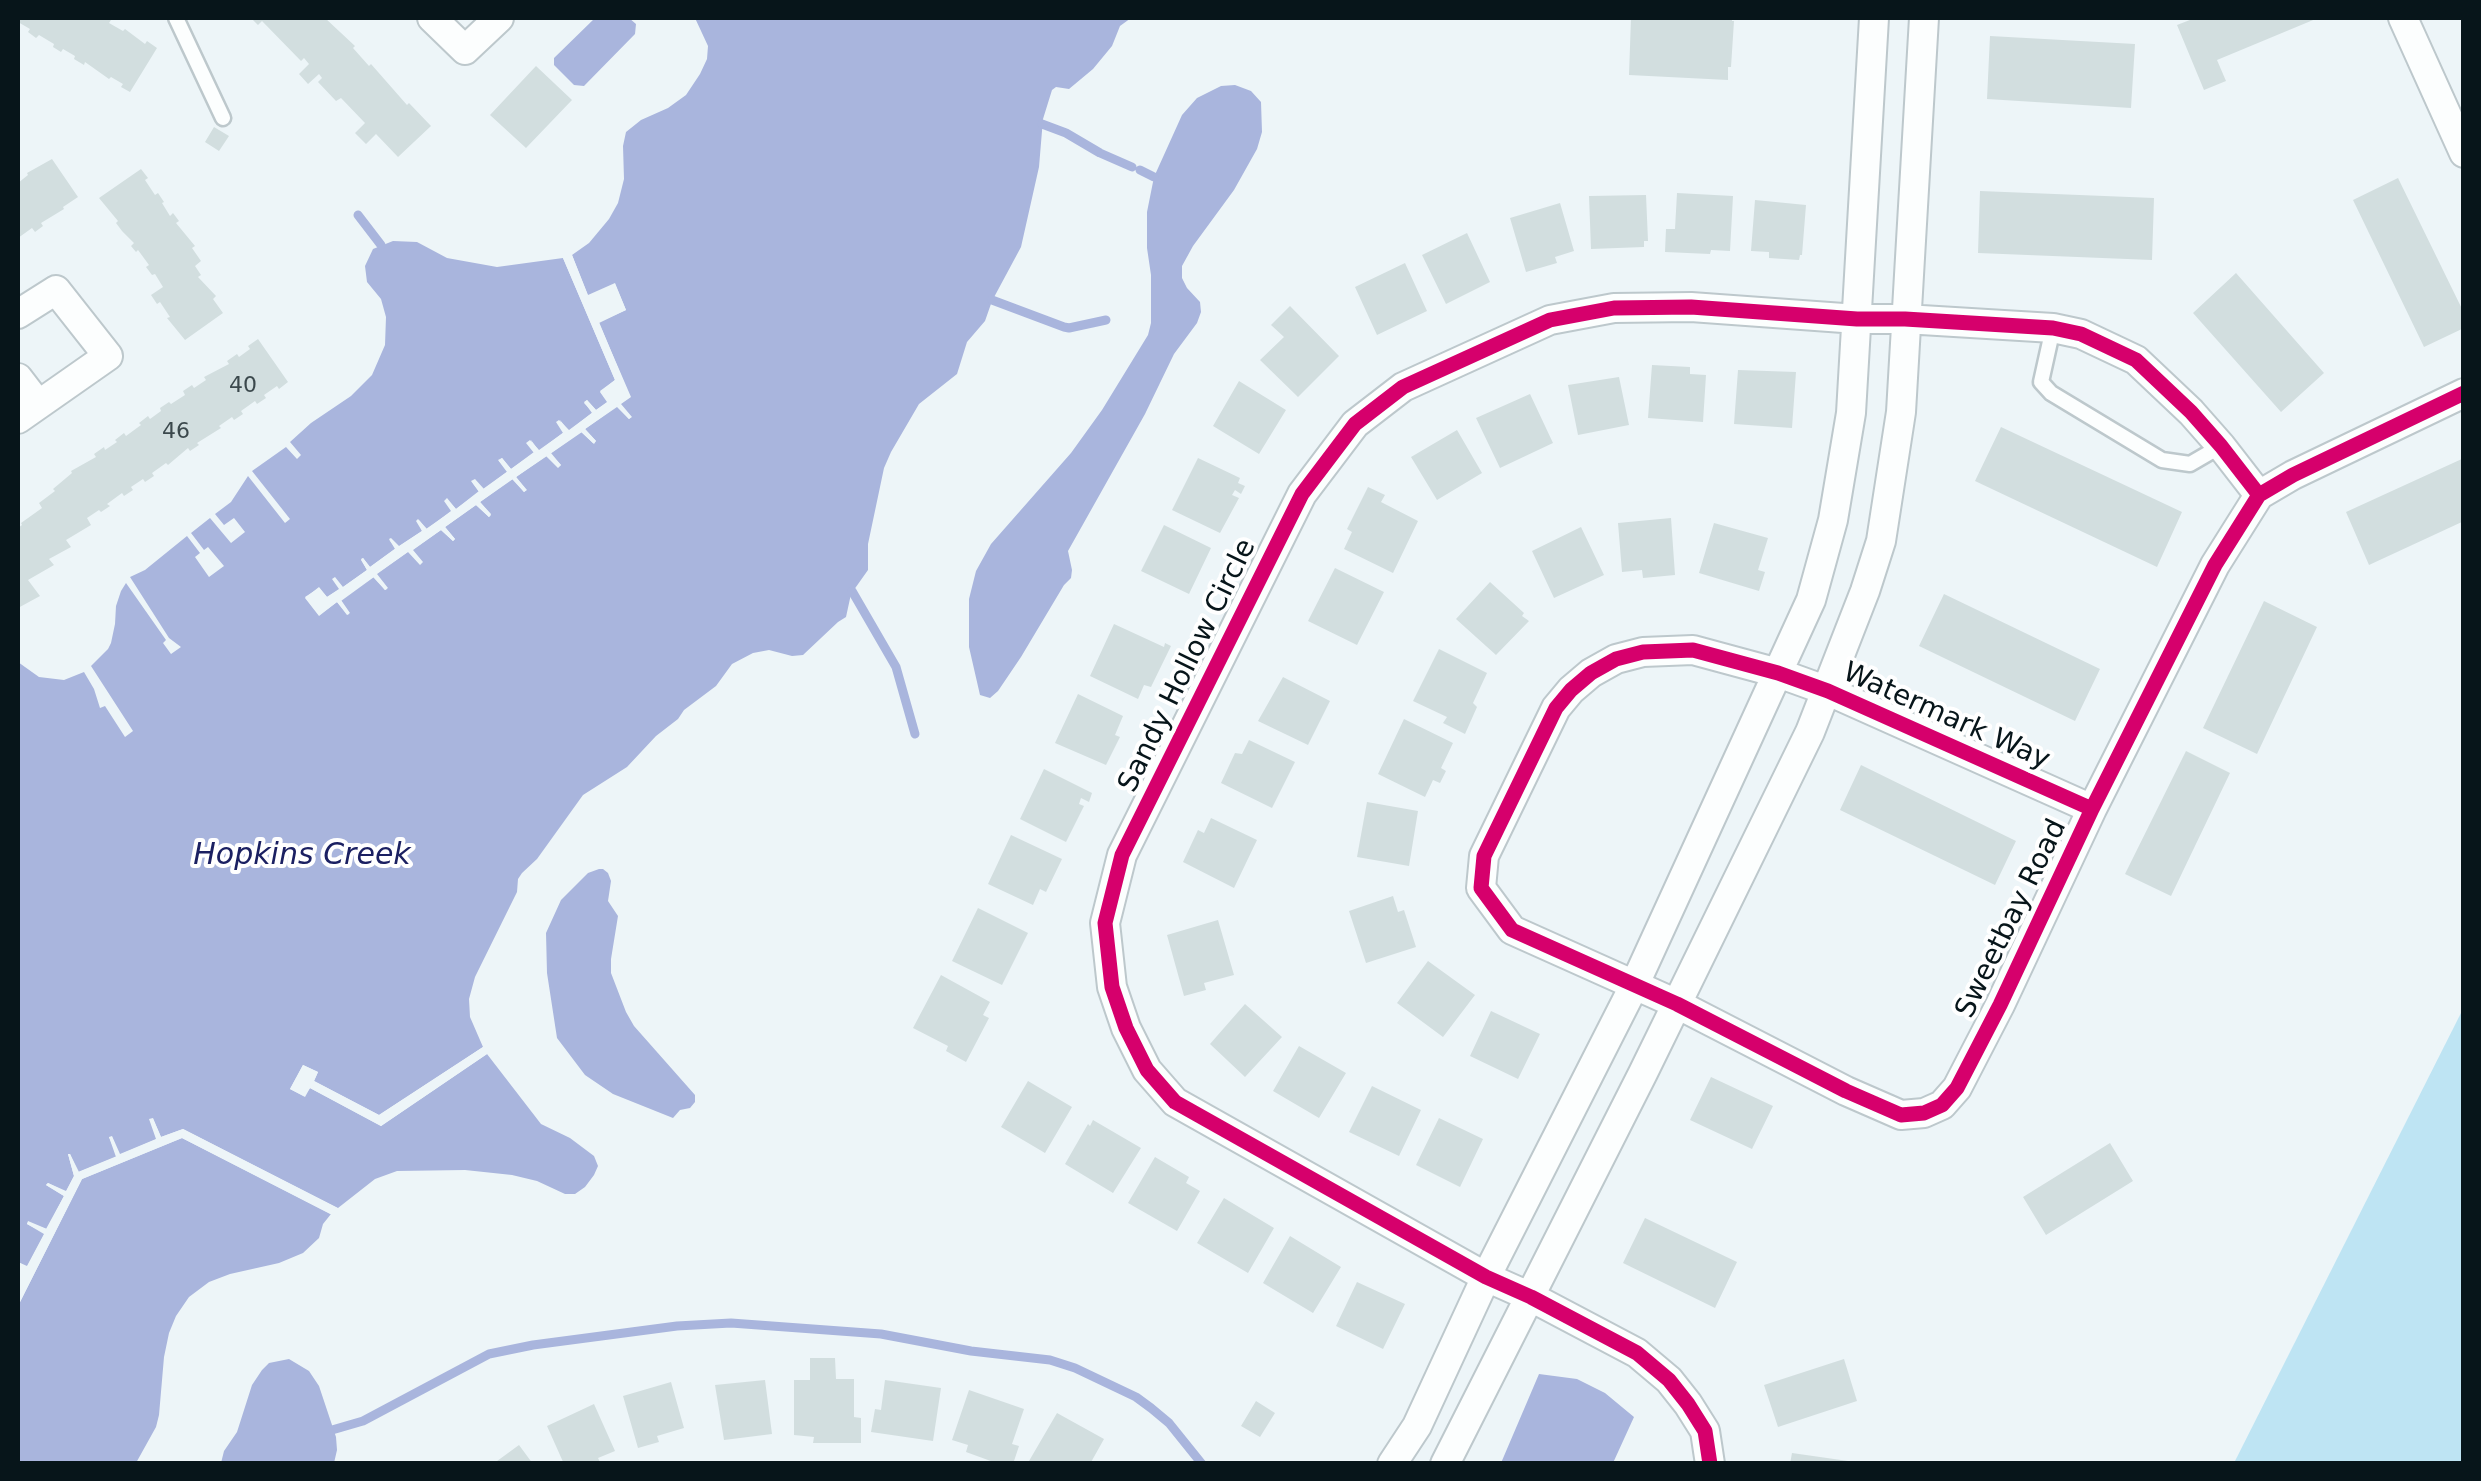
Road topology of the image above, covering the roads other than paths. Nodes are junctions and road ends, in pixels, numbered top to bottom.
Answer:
1 (176, 18) edge
2 (432, 18) edge
3 (499, 18) edge
4 (1874, 18) edge
5 (1924, 18) edge
6 (2402, 18) edge
7 (223, 118) dead end
8 (2464, 153) edge
9 (18, 314) edge
10 (1857, 319) junction
11 (1906, 319) junction
12 (2053, 328) junction
13 (18, 378) edge
14 (2464, 393) edge
15 (28, 412) edge
16 (2222, 446) junction
17 (2260, 495) junction
18 (1778, 673) junction
19 (1828, 691) junction
20 (2092, 809) junction
21 (1634, 986) junction
22 (1677, 1004) junction
23 (1486, 1277) junction
24 (1531, 1298) junction
25 (1392, 1464) edge
26 (1445, 1464) edge
27 (1710, 1464) edge

1 - 7 lane
2 - 3 street
4 - 10 street
5 - 11 street
6 - 8 street
9 - 15 street
10 - 11 street, Sandy Hollow Circle
10 - 18 street
10 - 23 street, Sandy Hollow Circle
11 - 12 street, Sandy Hollow Circle
11 - 19 street
12 - 16 street, Sandy Hollow Circle
12 - 16 lane
13 - 15 street
14 - 17 street, Sweetbay Road
16 - 17 street, Sandy Hollow Circle
17 - 20 street, Sweetbay Road
18 - 19 street, Watermark Way
18 - 21 street
18 - 21 street, Watermark Way
19 - 20 street, Watermark Way
19 - 22 street
20 - 22 street, Sweetbay Road
21 - 22 street, Sweetbay Road
21 - 23 street
22 - 24 street
23 - 24 street, Sandy Hollow Circle
23 - 25 street
24 - 26 street
24 - 27 street, Sandy Hollow Circle

